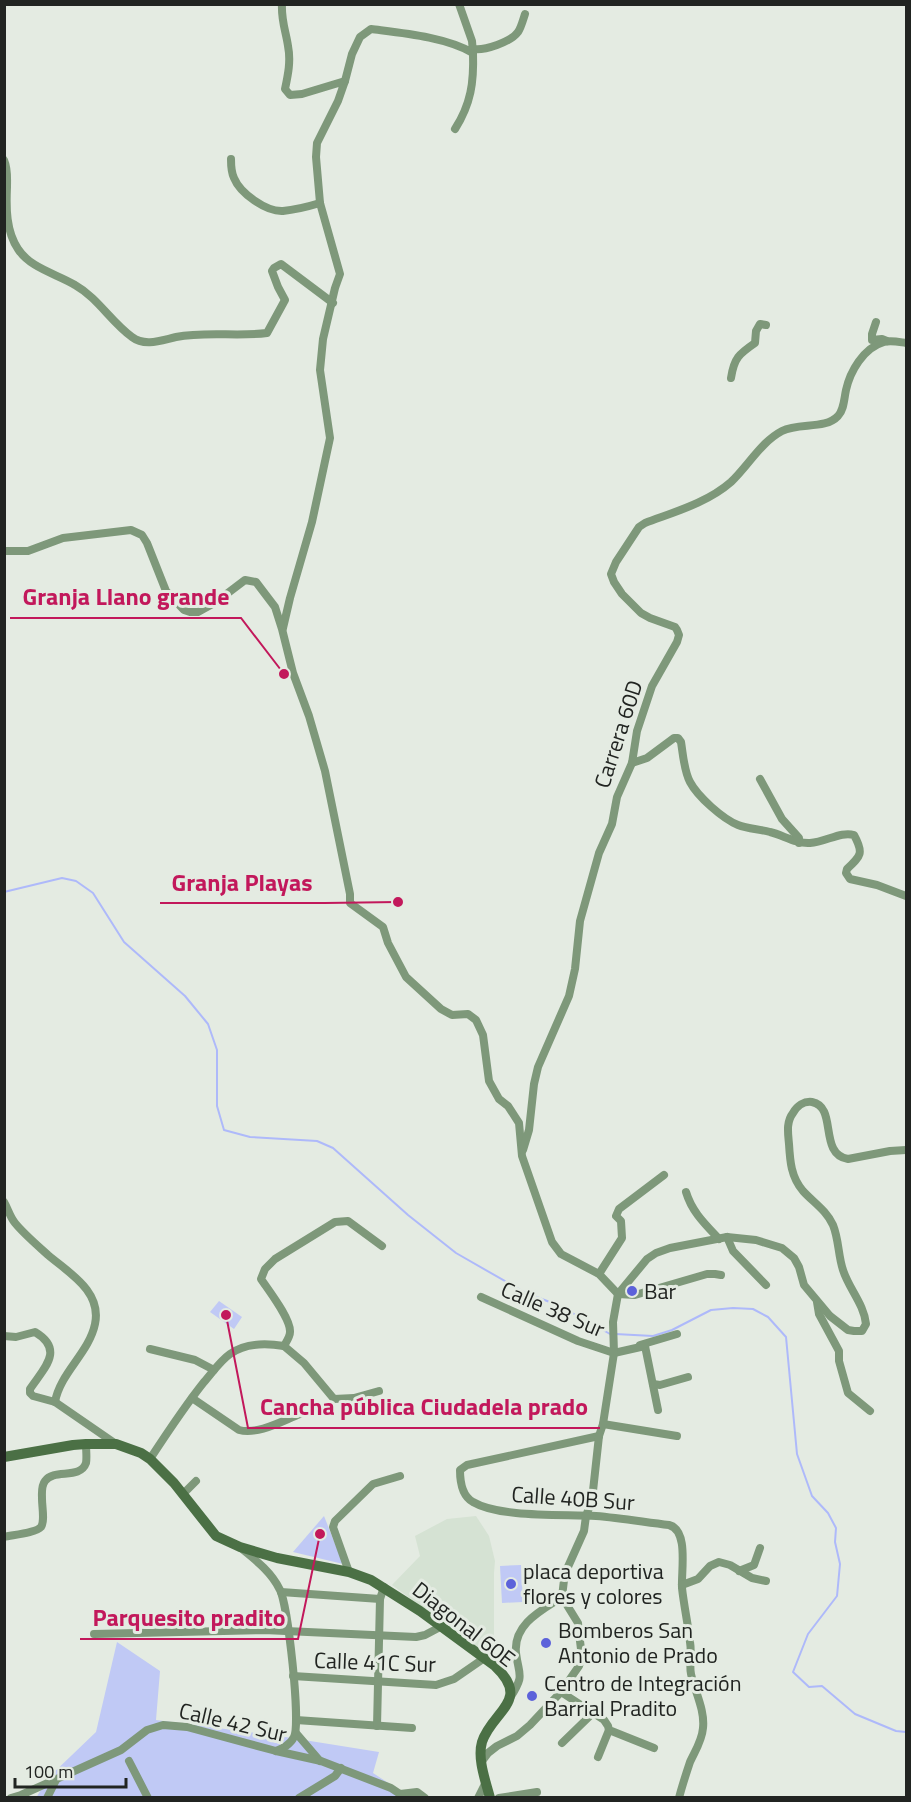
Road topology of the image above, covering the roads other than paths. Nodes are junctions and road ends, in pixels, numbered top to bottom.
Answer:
1 (282, 4) edge
2 (459, 4) edge
3 (525, 14) dead end
4 (473, 51) junction
5 (345, 81) junction
6 (455, 129) dead end
7 (231, 159) dead end
8 (4, 160) edge
9 (320, 203) junction
10 (333, 303) junction
11 (876, 322) dead end
12 (765, 325) dead end
13 (889, 342) junction
14 (906, 342) edge
15 (731, 378) dead end
16 (4, 551) edge
17 (282, 629) junction
18 (632, 763) junction
19 (760, 779) dead end
20 (800, 843) junction
21 (906, 896) edge
22 (906, 1150) edge
23 (522, 1156) junction
24 (664, 1175) dead end
25 (686, 1192) dead end
26 (4, 1202) edge
27 (723, 1238) junction
28 (382, 1246) dead end
29 (598, 1274) junction
30 (721, 1275) dead end
31 (765, 1285) dead end
32 (618, 1294) junction
33 (481, 1297) dead end
34 (817, 1301) junction
35 (677, 1334) dead end
36 (4, 1336) edge
37 (284, 1346) junction
38 (150, 1349) dead end
39 (614, 1350) junction
40 (214, 1370) junction
41 (688, 1377) dead end
42 (653, 1384) junction
43 (379, 1391) dead end
44 (192, 1398) junction
45 (55, 1402) junction
46 (658, 1410) dead end
47 (870, 1411) dead end
48 (300, 1414) dead end
49 (603, 1424) junction
50 (599, 1436) junction
51 (677, 1436) dead end
52 (86, 1444) junction
53 (116, 1444) junction
54 (4, 1457) edge
55 (150, 1459) junction
56 (400, 1476) dead end
57 (196, 1481) dead end
58 (183, 1494) junction
59 (586, 1516) junction
60 (4, 1537) edge
61 (240, 1547) junction
62 (760, 1548) dead end
63 (739, 1570) junction
64 (349, 1572) junction
65 (766, 1581) dead end
66 (682, 1585) junction
67 (384, 1587) junction
68 (281, 1592) junction
69 (562, 1597) junction
70 (380, 1599) junction
71 (442, 1626) junction
72 (288, 1632) junction
73 (94, 1634) dead end
74 (379, 1636) junction
75 (483, 1659) junction
76 (518, 1660) junction
77 (504, 1675) junction
78 (293, 1676) junction
79 (378, 1682) junction
80 (561, 1692) junction
81 (510, 1698) junction
82 (594, 1712) junction
83 (296, 1720) junction
84 (377, 1726) junction
85 (412, 1728) dead end
86 (609, 1730) junction
87 (296, 1732) junction
88 (562, 1743) dead end
89 (654, 1748) dead end
90 (276, 1751) junction
91 (598, 1756) dead end
92 (129, 1761) dead end
93 (321, 1761) junction
94 (482, 1761) junction
95 (341, 1768) junction
96 (56, 1780) junction
97 (486, 1782) junction
98 (537, 1792) dead end
99 (22, 1796) edge
100 (403, 1796) edge
101 (11, 1797) edge
102 (46, 1797) edge
103 (148, 1797) edge
104 (299, 1797) edge
105 (425, 1797) edge
106 (478, 1797) edge
107 (490, 1797) edge
108 (499, 1797) edge
109 (679, 1797) edge

1 - 5 street
2 - 4 street
3 - 4 street
4 - 5 street
4 - 6 street
5 - 9 street
7 - 9 street
8 - 10 street
9 - 10 street
10 - 17 street
11 - 13 street
12 - 15 street
13 - 14 street, Carrera 60D
13 - 18 street, Carrera 60D
16 - 17 street
17 - 23 street
18 - 20 street
18 - 23 street, Carrera 60D
19 - 20 street
20 - 21 street
22 - 34 street
23 - 29 street
24 - 29 street
25 - 27 street
26 - 45 street
27 - 31 street
27 - 32 street
27 - 34 street
28 - 37 street
29 - 32 street
30 - 32 street
32 - 39 street
33 - 39 street, Calle 38 Sur
34 - 47 street
35 - 39 street
36 - 45 street
37 - 40 street
37 - 43 street
38 - 40 street
39 - 42 street, Calle 38 Sur
39 - 49 street
40 - 44 street
41 - 42 street
42 - 46 street
44 - 48 street
44 - 55 street
45 - 53 street
49 - 50 street
49 - 51 street
50 - 59 street
50 - 59 street, Calle 40B Sur
52 - 53 main road
52 - 54 main road
52 - 60 street
53 - 55 main road
55 - 58 main road, Diagonal 60E
56 - 64 street
57 - 58 street
58 - 61 main road, Diagonal 60E
59 - 66 street, Calle 40B Sur
59 - 69 street
61 - 64 main road, Diagonal 60E
61 - 68 street
62 - 63 street
63 - 65 street
63 - 66 street
64 - 67 main road, Diagonal 60E
66 - 109 street
67 - 70 street
67 - 71 main road, Diagonal 60E
68 - 70 street
68 - 72 street
69 - 76 street
69 - 80 street
70 - 74 street
71 - 74 street
71 - 75 main road, Diagonal 60E
72 - 73 street
72 - 74 street
72 - 78 street
74 - 79 street
75 - 77 main road, Diagonal 60E
75 - 79 street, Calle 41C Sur
76 - 77 street
76 - 81 street
77 - 81 main road, Diagonal 60E
78 - 79 street, Calle 41C Sur
78 - 83 street
79 - 84 street
80 - 82 street
80 - 94 street
81 - 94 main road, Diagonal 60E
82 - 86 street
82 - 88 street
83 - 84 street
83 - 87 street
84 - 85 street
86 - 89 street
86 - 91 street
87 - 90 street
87 - 93 street
90 - 93 street, Calle 42 Sur
90 - 96 street, Calle 42 Sur
92 - 103 street
93 - 95 street, Calle 42 Sur
94 - 97 main road
95 - 100 street, Calle 42 Sur
95 - 104 street
96 - 99 street, Calle 42 Sur
96 - 102 street
97 - 106 street
97 - 107 main road
98 - 108 street
99 - 101 street, Calle 42 Sur
100 - 105 street, Calle 42 Sur

